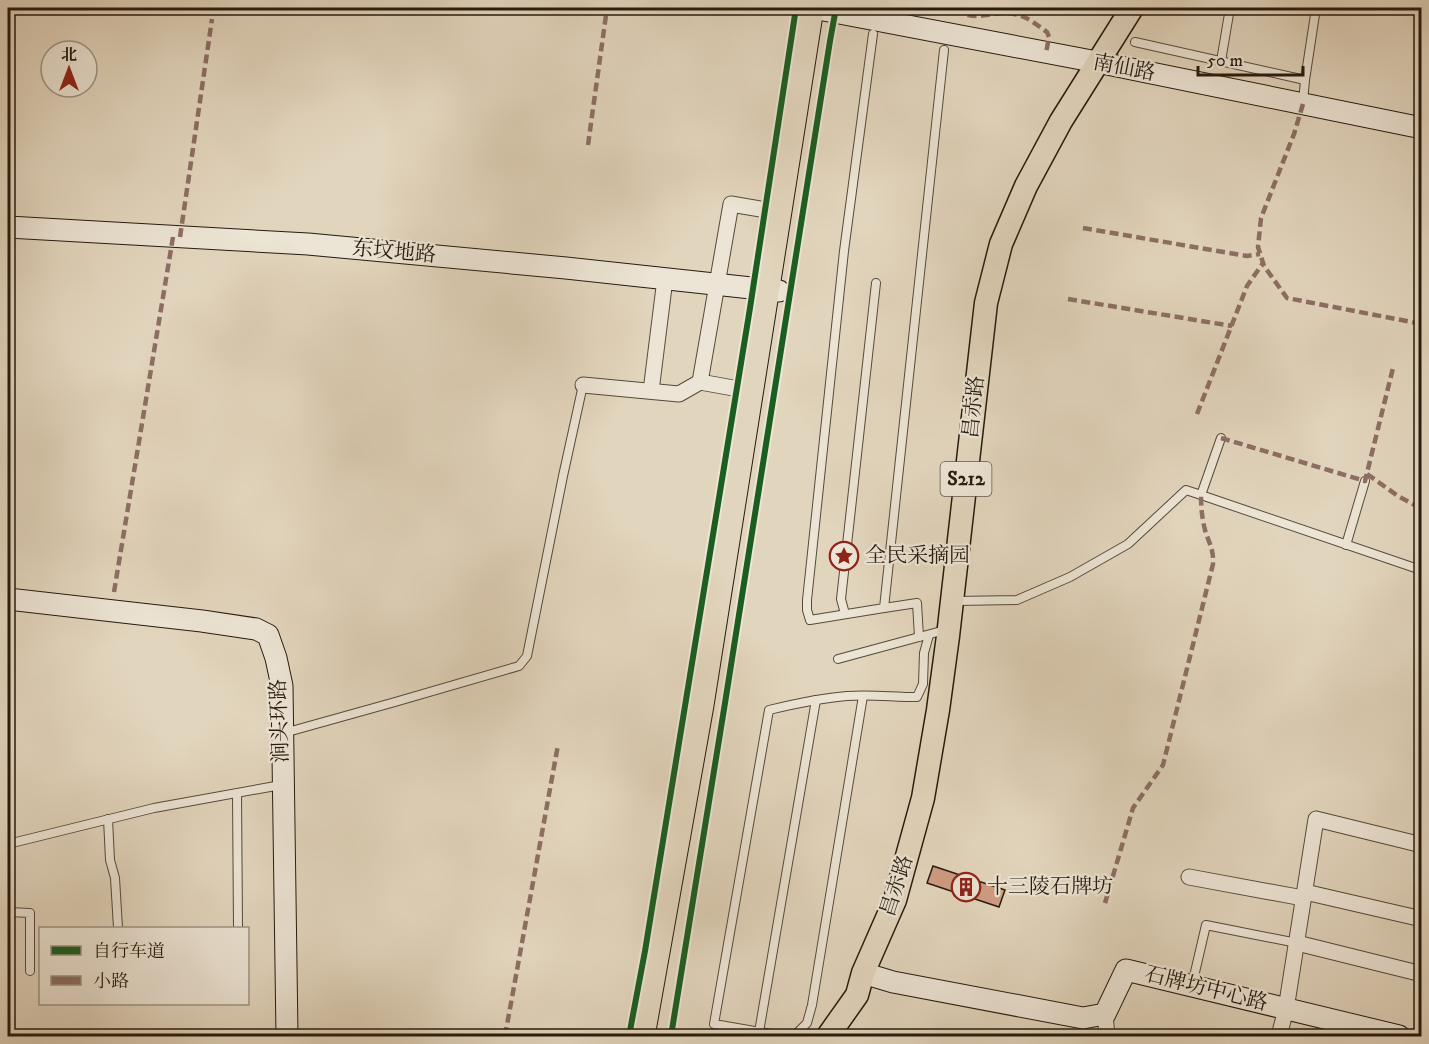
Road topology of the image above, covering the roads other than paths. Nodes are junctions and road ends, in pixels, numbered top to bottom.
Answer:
1 (819, 8) edge
2 (1132, 8) edge
3 (1230, 8) edge
4 (1317, 8) edge
5 (873, 34) dead end
6 (1135, 42) dead end
7 (944, 50) dead end
8 (1221, 61) junction
9 (1097, 62) junction
10 (1305, 80) junction
11 (1303, 104) junction
12 (1422, 128) edge
13 (778, 212) junction
14 (8, 227) edge
15 (665, 279) junction
16 (717, 284) junction
17 (876, 284) dead end
18 (772, 290) junction
19 (700, 382) junction
20 (583, 385) joint
21 (750, 391) junction
22 (651, 392) junction
23 (1221, 438) dead end
24 (1365, 481) dead end
25 (1201, 495) junction
26 (1346, 545) junction
27 (1422, 569) edge
28 (8, 599) edge
29 (952, 601) junction
30 (884, 608) junction
31 (845, 614) junction
32 (939, 632) junction
33 (919, 637) junction
34 (838, 659) dead end
35 (713, 661) junction
36 (864, 696) junction
37 (816, 700) junction
38 (706, 705) junction
39 (282, 733) junction
40 (283, 785) junction
41 (237, 793) junction
42 (108, 819) junction
43 (8, 844) edge
44 (1422, 845) edge
45 (1189, 877) dead end
46 (1304, 895) junction
47 (8, 912) edge
48 (1422, 919) edge
49 (118, 927) edge
50 (238, 927) edge
51 (1296, 943) junction
52 (30, 971) dead end
53 (863, 974) junction
54 (1422, 974) edge
55 (1191, 986) junction
56 (1286, 1009) junction
57 (1105, 1014) junction
58 (759, 1032) junction
59 (287, 1036) edge
60 (641, 1036) edge
61 (658, 1036) edge
62 (784, 1036) edge
63 (819, 1036) edge
64 (828, 1036) edge
65 (1107, 1036) edge
66 (1279, 1036) edge
67 (1399, 1036) edge

1 - 9 street, 南仙路
1 - 13 highway
1 - 18 highway
2 - 9 main road, 昌赤路 / S212
3 - 8 lane
4 - 10 lane
5 - 31 lane
6 - 8 lane
7 - 30 lane
8 - 10 lane
9 - 11 street, 南仙路
9 - 29 main road, 昌赤路 / S212
10 - 11 lane
11 - 12 street, 南仙路
13 - 16 street
13 - 18 highway
14 - 15 street, 东坟地路
15 - 16 street, 东坟地路
15 - 22 street
16 - 18 street, 东坟地路
16 - 19 street
17 - 31 lane
18 - 21 highway
18 - 35 highway
19 - 21 street
19 - 22 street
20 - 22 street
20 - 39 lane
21 - 35 highway
23 - 25 lane
24 - 26 lane
25 - 26 lane
25 - 29 lane
26 - 27 lane
28 - 39 street, 涧头环路
29 - 32 main road, 昌赤路 / S212
30 - 31 lane
30 - 33 lane
32 - 33 lane
32 - 36 lane
32 - 53 main road, 昌赤路 / S212
33 - 34 lane
35 - 38 highway
36 - 37 lane
36 - 62 lane
37 - 58 lane
37 - 58 lane
38 - 60 highway
38 - 61 highway
39 - 40 street, 涧头环路
40 - 41 lane
40 - 59 street, 涧头环路
41 - 42 lane
41 - 50 lane
42 - 43 lane
42 - 49 lane
44 - 46 street
45 - 46 street
46 - 48 street
46 - 51 street
47 - 52 lane
51 - 54 street
51 - 55 lane
51 - 56 street
53 - 57 street
53 - 63 main road, 昌赤路 / S212
53 - 64 main road, 昌赤路 / S212
55 - 56 street, 石牌坊中心路
55 - 57 street, 石牌坊中心路
56 - 66 street
56 - 67 street, 石牌坊中心路
57 - 65 street
58 - 62 lane

